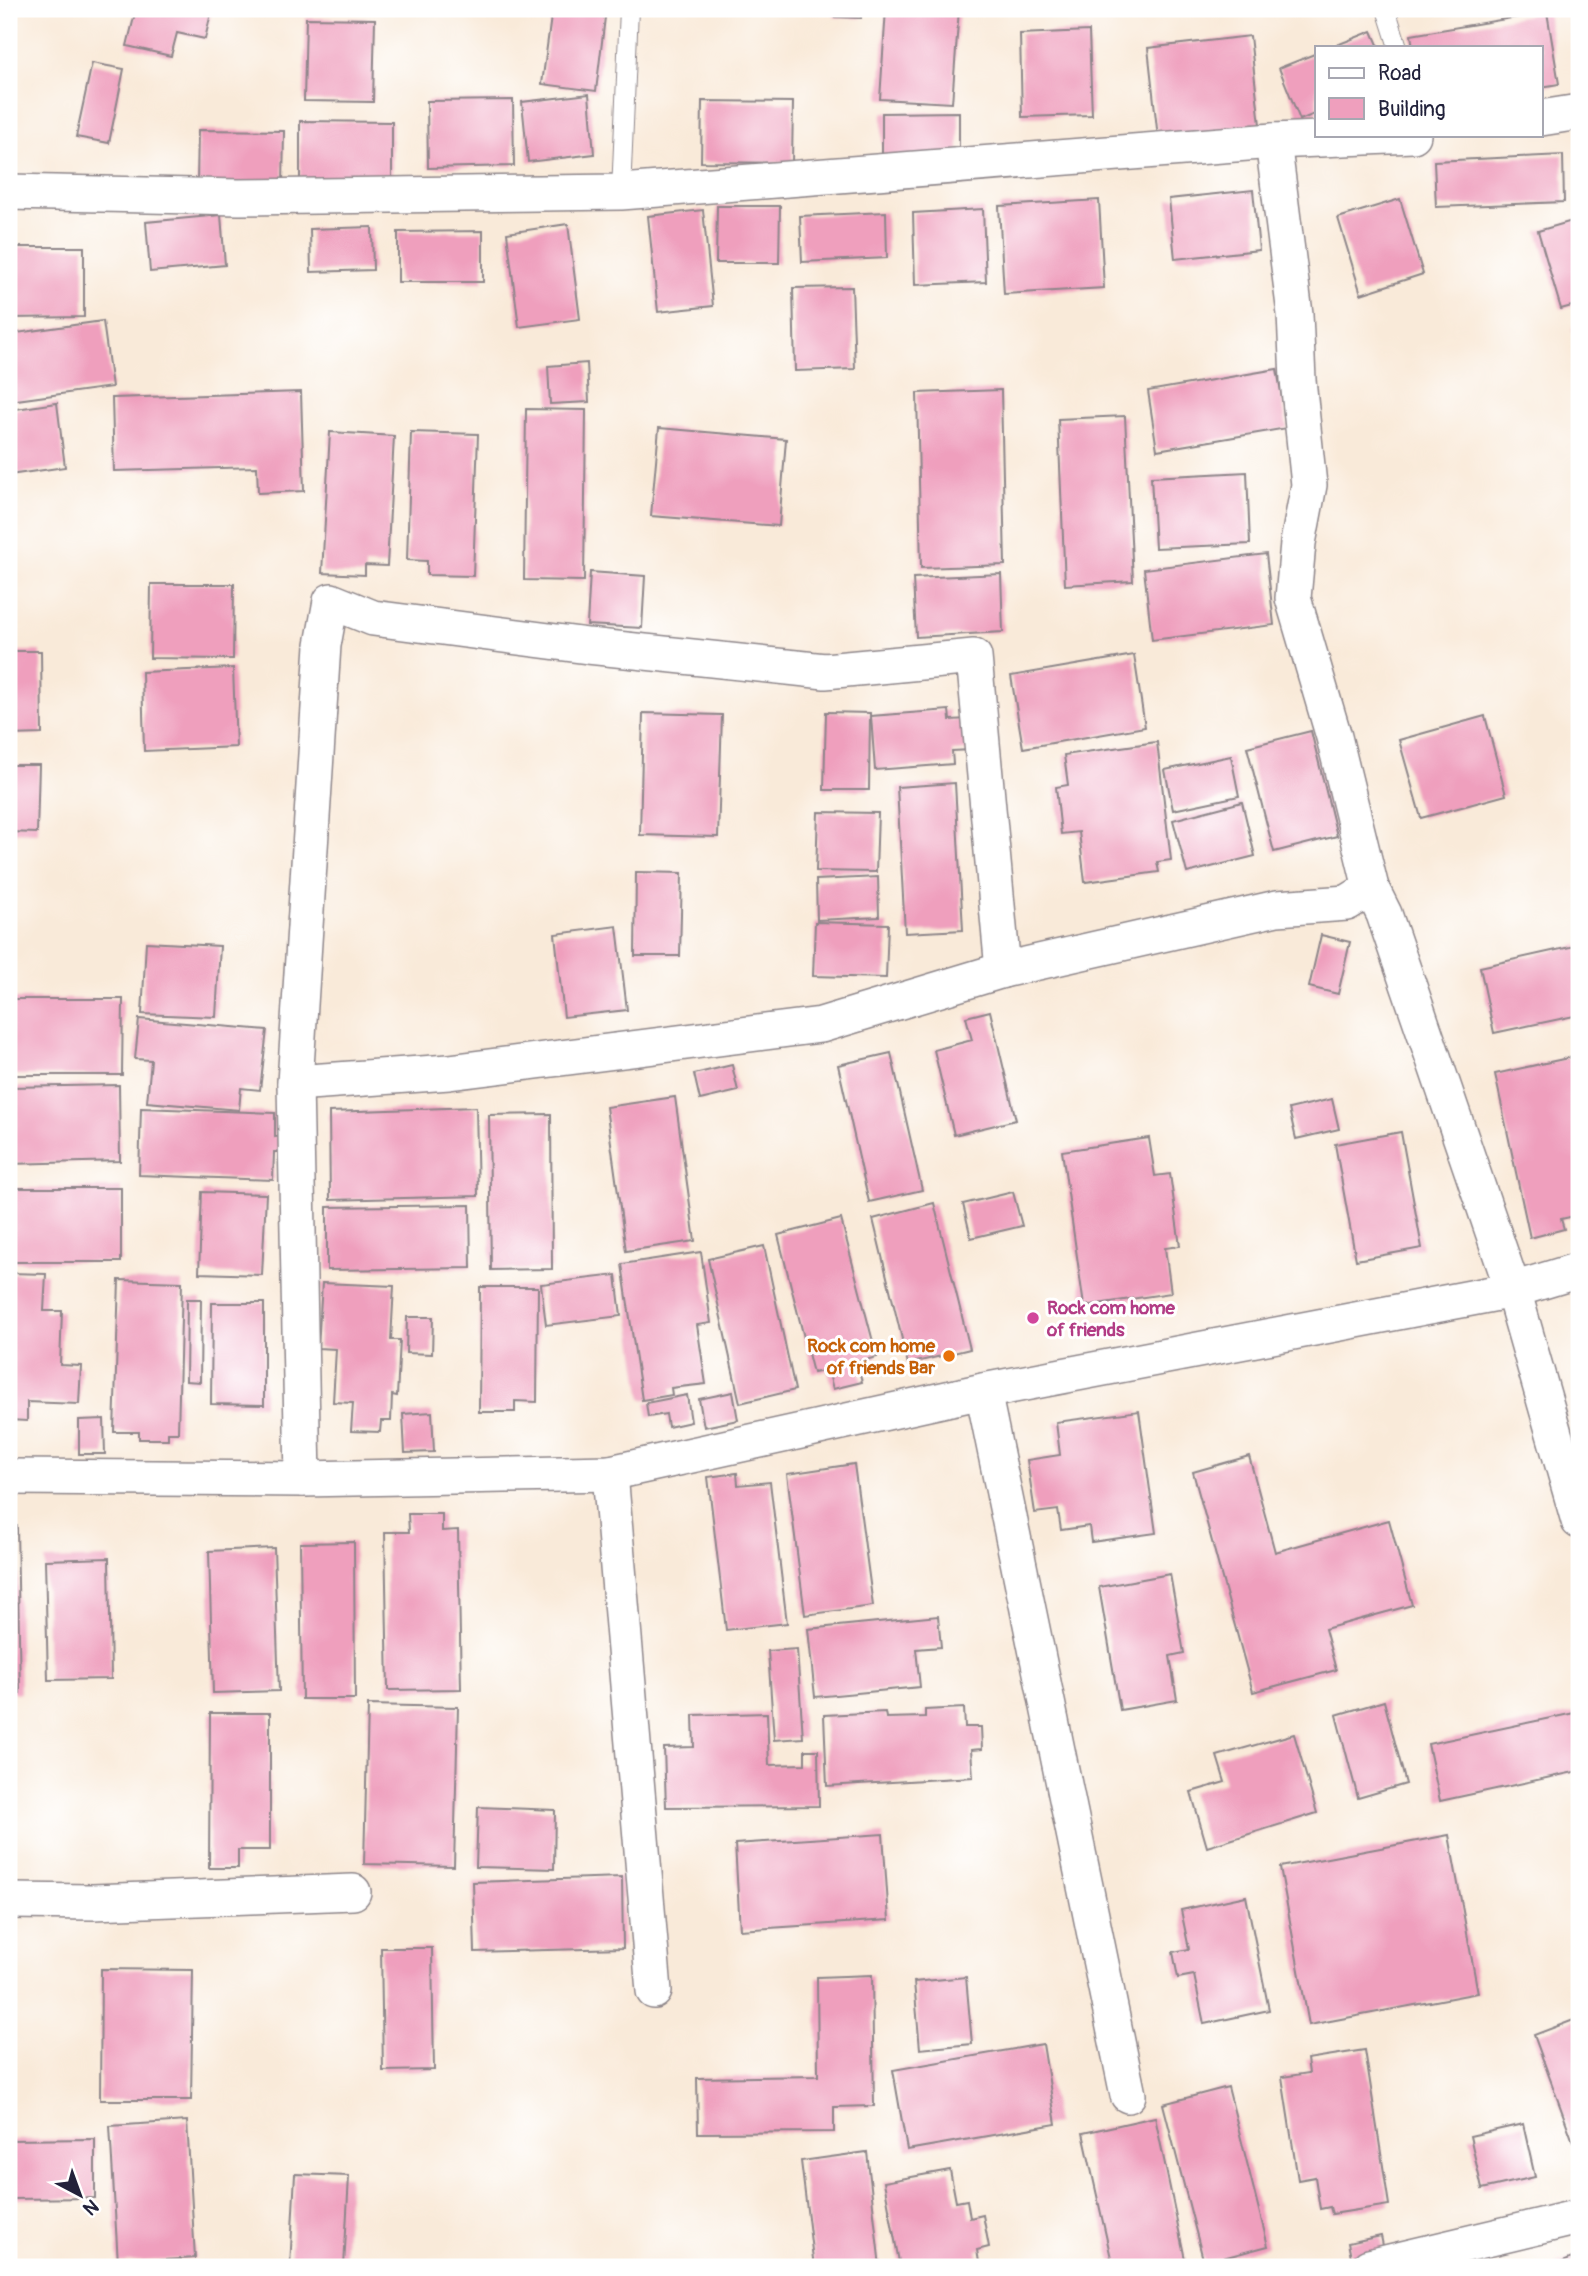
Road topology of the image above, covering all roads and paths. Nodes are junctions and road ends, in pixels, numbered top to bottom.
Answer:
1 (629, 9) edge
2 (1386, 9) edge
3 (1398, 46) edge
4 (1579, 112) edge
5 (1542, 118) edge
6 (1390, 136) edge
7 (1273, 141) junction
8 (9, 192) edge
9 (621, 192) junction
10 (1371, 888) junction
11 (1003, 970) junction
12 (295, 1083) junction
13 (1579, 1270) edge
14 (1513, 1290) junction
15 (983, 1391) junction
16 (611, 1473) junction
17 (9, 1477) edge
18 (303, 1479) junction
19 (1579, 1521) edge
20 (353, 1892) dead end
21 (9, 1901) edge
22 (654, 1991) dead end
23 (1128, 2095) dead end
24 (1579, 2217) edge
25 (1369, 2267) edge

1 - 9 lane
2 - 3 lane
4 - 5 street
6 - 7 street
7 - 9 street
7 - 10 street
8 - 9 street
10 - 11 street
10 - 14 street
11 - 12 street
11 - 12 street
12 - 18 street
13 - 14 street
14 - 15 street
14 - 19 street
15 - 16 street
15 - 23 street
16 - 18 street
16 - 22 street
17 - 18 street
20 - 21 street
24 - 25 street

